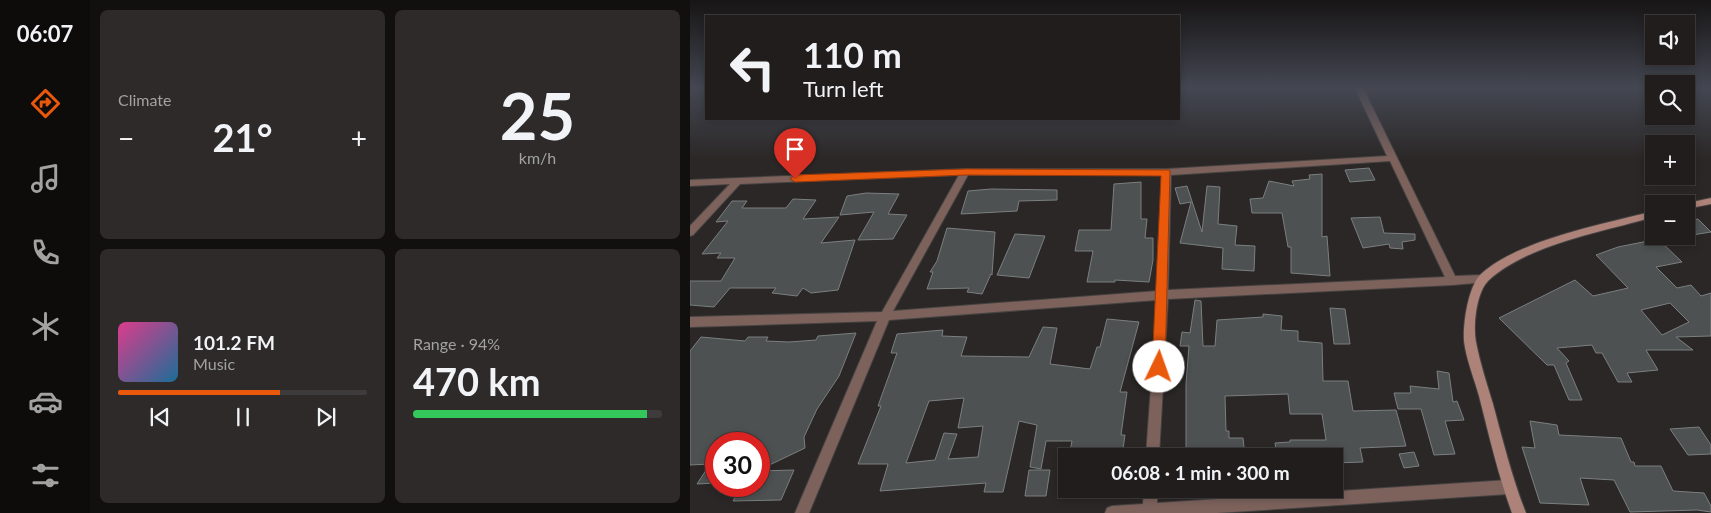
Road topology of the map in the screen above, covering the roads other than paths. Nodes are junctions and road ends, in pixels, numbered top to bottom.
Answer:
1 (1371, 112) edge
2 (1393, 158) junction
3 (966, 172) junction
4 (1167, 172) junction
5 (738, 181) junction
6 (690, 183) edge
7 (1711, 201) edge
8 (1695, 204) edge
9 (1645, 216) edge
10 (690, 232) edge
11 (1483, 279) junction
12 (1452, 281) junction
13 (1163, 295) junction
14 (885, 316) junction
15 (690, 322) edge
16 (1153, 448) edge
17 (1510, 487) junction
18 (1151, 498) edge
19 (1150, 512) edge
20 (802, 513) edge
21 (1112, 513) edge
22 (1519, 513) edge

1 - 2 street
2 - 4 street
2 - 12 street
3 - 4 street
3 - 5 street
3 - 14 street
4 - 13 street
5 - 6 street
5 - 10 street
7 - 8 street
9 - 11 street
11 - 12 street
11 - 17 street
12 - 13 street
13 - 14 street
13 - 16 street
14 - 15 street
14 - 20 street
17 - 19 street
17 - 22 street
18 - 19 street
19 - 21 street

